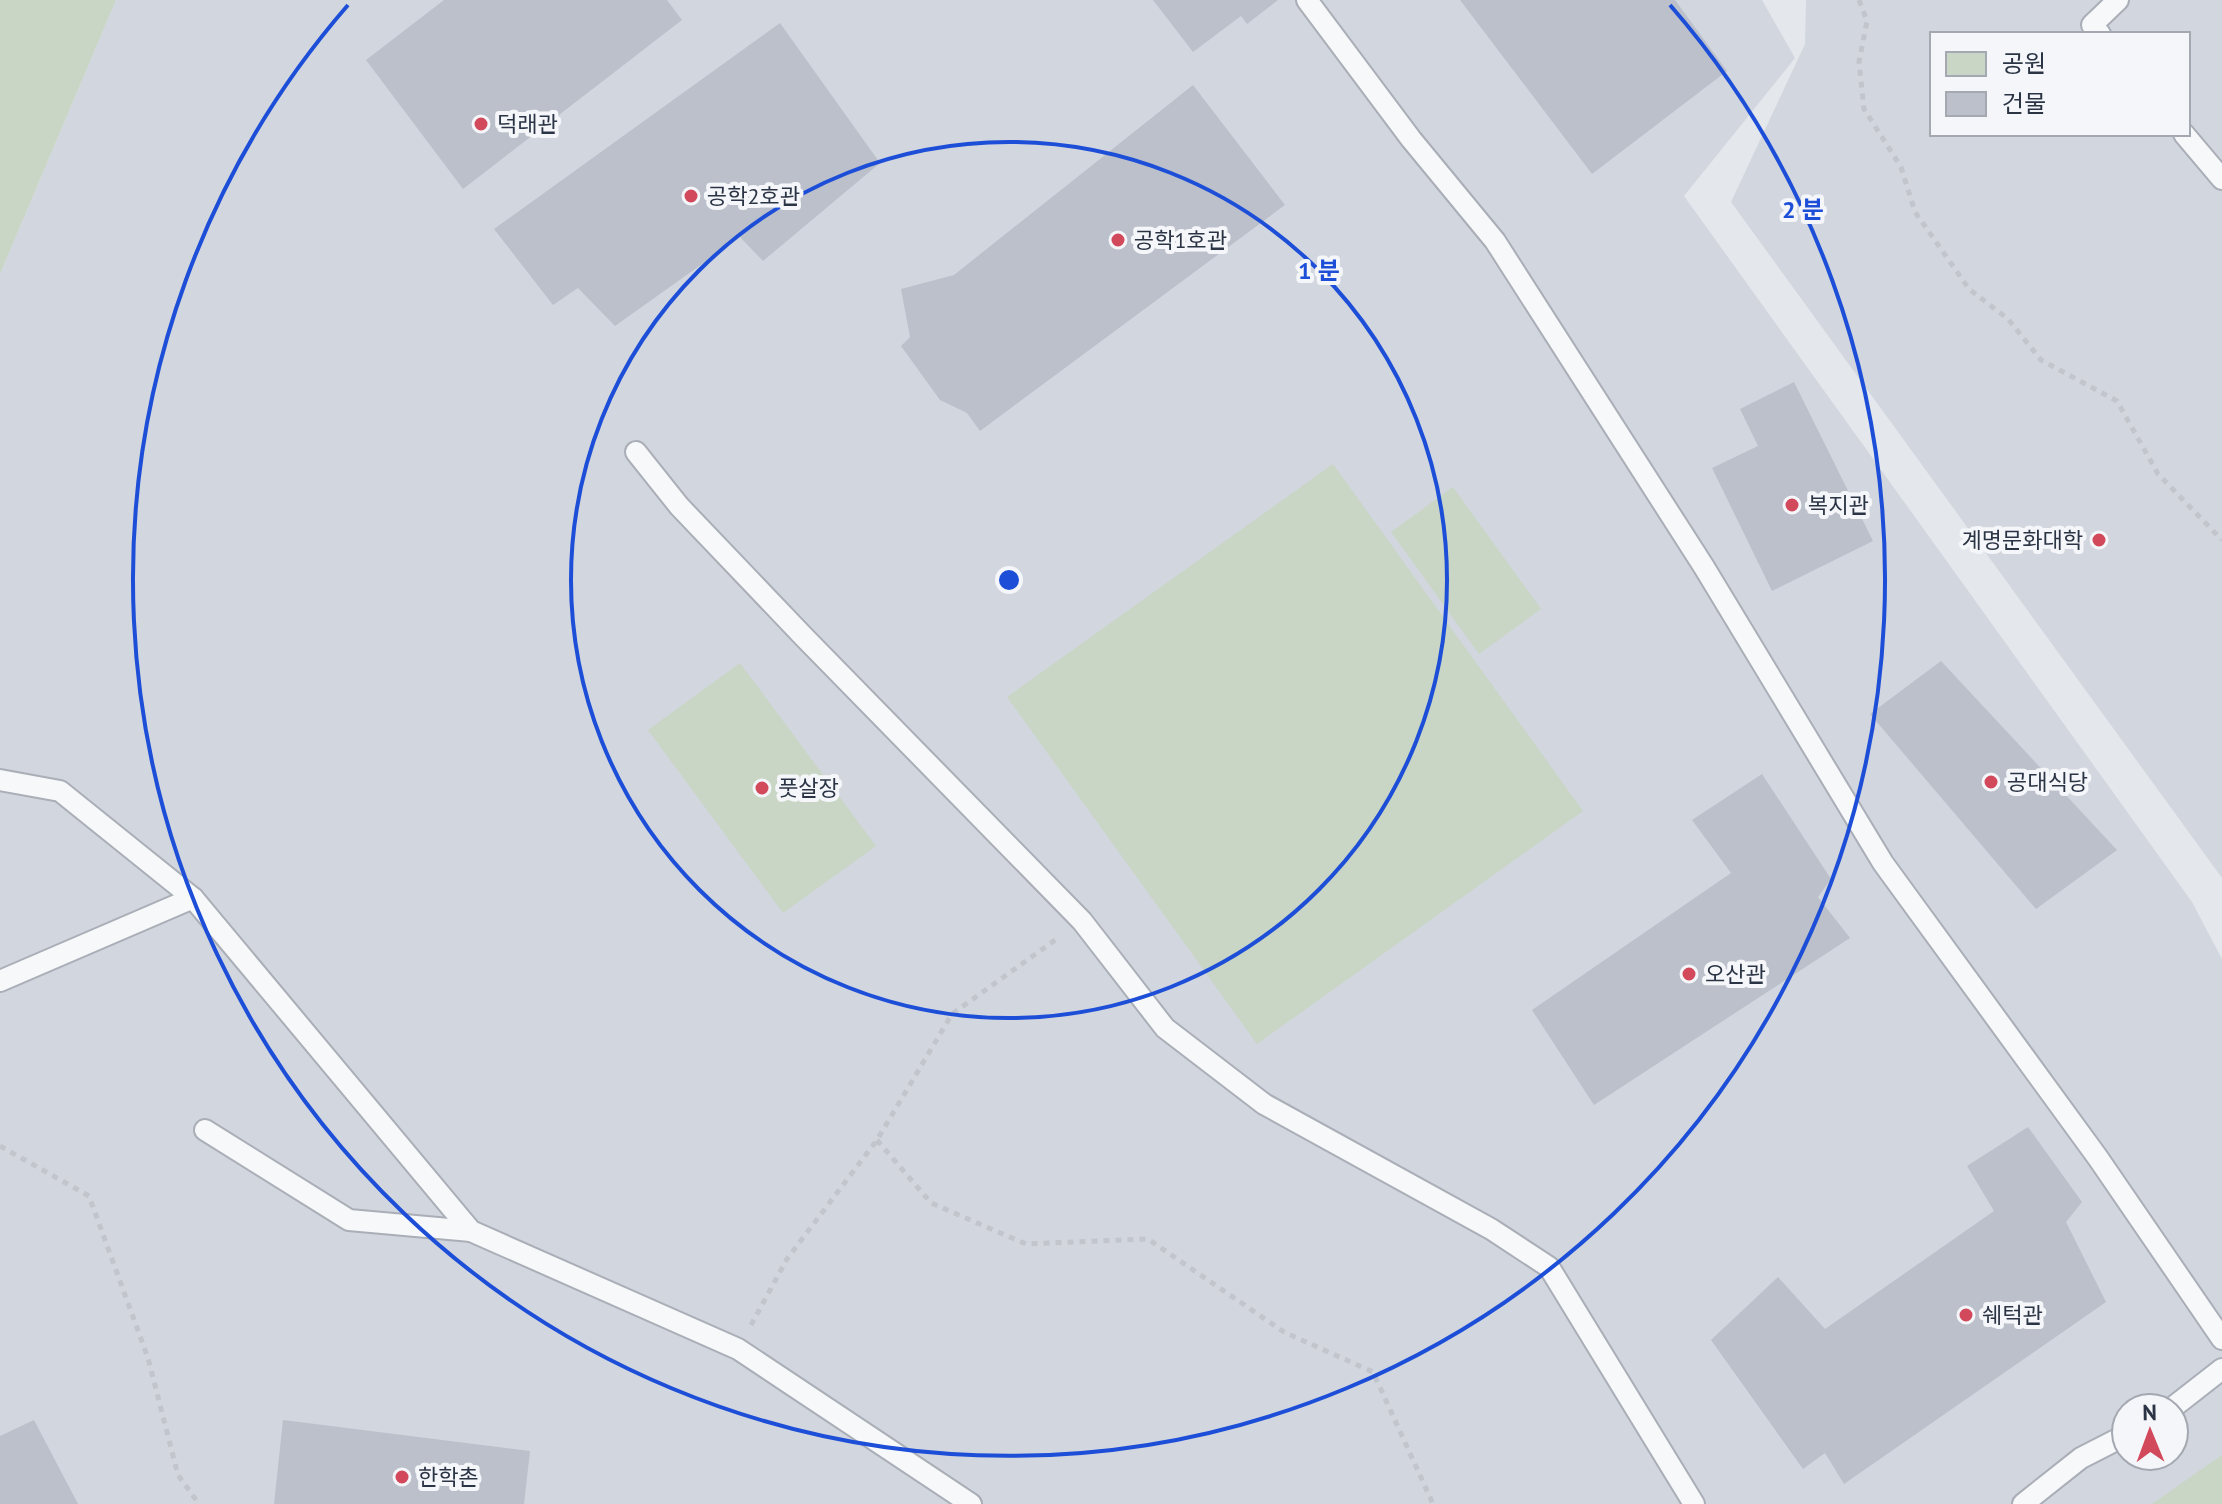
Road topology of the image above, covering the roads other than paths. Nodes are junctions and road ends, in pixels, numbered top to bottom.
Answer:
1 (1307, 0) edge
2 (2118, 0) edge
3 (2098, 32) edge
4 (2186, 136) edge
5 (2222, 179) edge
6 (636, 452) dead end
7 (0, 780) edge
8 (193, 898) junction
9 (0, 981) edge
10 (205, 1130) dead end
11 (471, 1231) junction
12 (2222, 1339) edge
13 (2222, 1369) edge
14 (2190, 1394) edge
15 (2110, 1443) edge
16 (971, 1504) edge
17 (1694, 1504) edge
18 (2023, 1504) edge

1 - 12 lane
2 - 3 lane
4 - 5 lane
6 - 17 lane
7 - 8 lane
8 - 9 lane
8 - 11 lane
10 - 11 lane
11 - 16 lane
13 - 14 lane
15 - 18 lane

